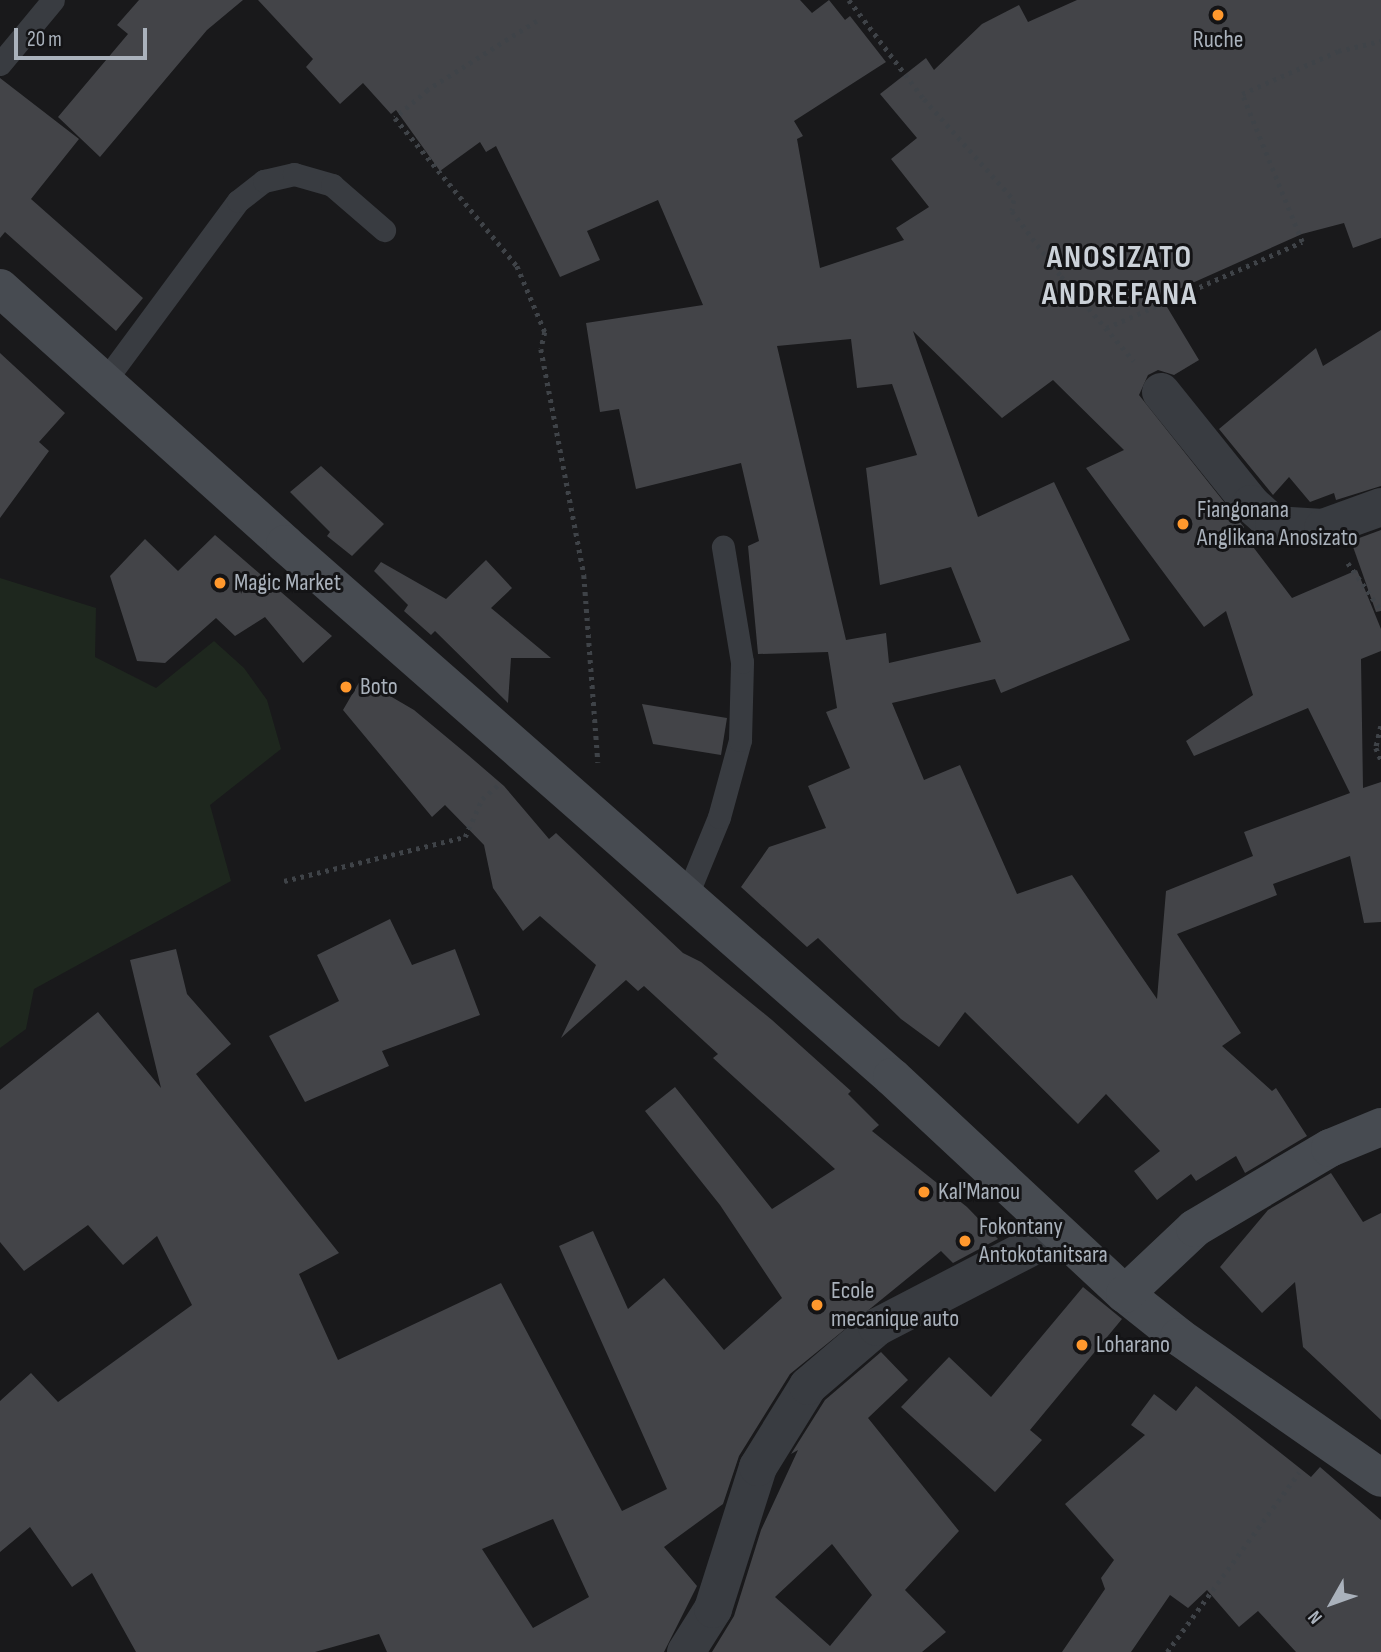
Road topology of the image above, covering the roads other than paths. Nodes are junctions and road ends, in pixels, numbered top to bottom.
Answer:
1 (53, 0) edge
2 (0, 64) edge
3 (384, 230) dead end
4 (0, 288) edge
5 (104, 382) junction
6 (1161, 392) road end
7 (1381, 507) edge
8 (723, 547) dead end
9 (687, 895) junction
10 (1381, 1127) edge
11 (1058, 1233) junction
12 (1125, 1294) junction
13 (1381, 1478) edge
14 (686, 1652) edge

1 - 2 lane
3 - 5 lane
4 - 5 main road
5 - 9 main road
6 - 7 street
8 - 9 lane
9 - 11 main road
10 - 12 main road
11 - 12 main road
11 - 14 street
12 - 13 main road

